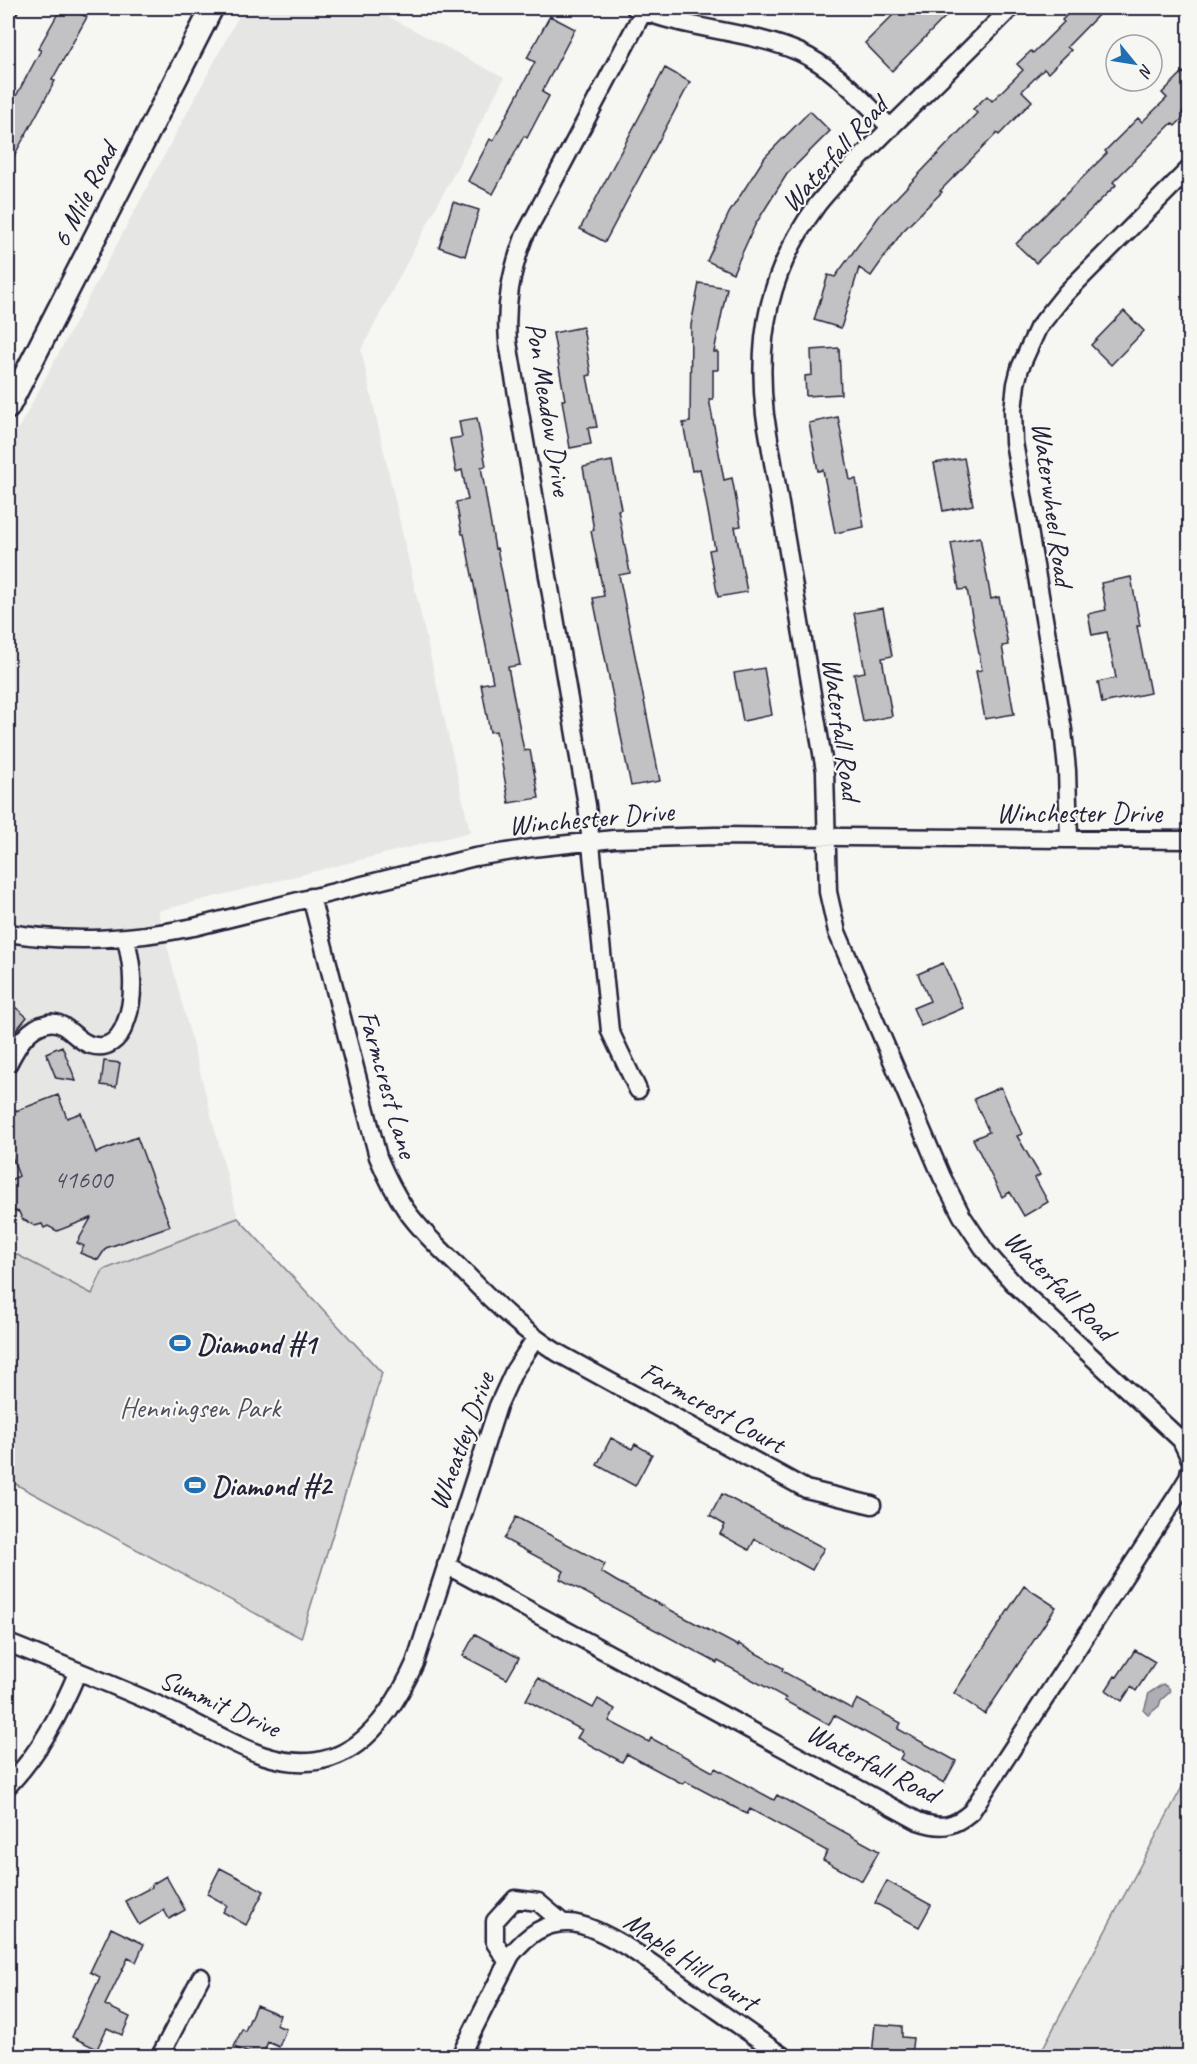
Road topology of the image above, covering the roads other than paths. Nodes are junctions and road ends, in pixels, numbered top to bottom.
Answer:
1 (212, 8) edge
2 (1011, 8) edge
3 (638, 10) edge
4 (891, 128) junction
5 (1188, 171) edge
6 (8, 408) edge
7 (827, 837) junction
8 (1069, 839) junction
9 (1190, 840) edge
10 (591, 842) junction
11 (310, 897) junction
12 (8, 933) edge
13 (126, 939) junction
14 (8, 1064) edge
15 (638, 1090) dead end
16 (535, 1339) junction
17 (1184, 1437) edge
18 (1190, 1459) edge
19 (1190, 1469) edge
20 (1185, 1490) edge
21 (872, 1505) dead end
22 (446, 1565) junction
23 (8, 1643) edge
24 (78, 1671) junction
25 (8, 1786) edge
26 (563, 1923) junction
27 (507, 1962) junction
28 (201, 1977) dead end
29 (160, 2056) edge
30 (460, 2056) edge
31 (783, 2056) edge

1 - 6 street, 6 Mile Road
2 - 4 street, Waterfall Road
3 - 4 street
3 - 10 street, Pon Meadow Drive
4 - 7 street, Waterfall Road
5 - 8 street, Waterwheel Road
7 - 8 street, Winchester Drive
7 - 10 street, Winchester Drive
7 - 17 street, Waterfall Road
8 - 9 street, Winchester Drive
10 - 11 street, Winchester Drive
10 - 15 street, Pon Meadow Drive
11 - 13 street, Winchester Drive
11 - 16 street, Farmcrest Lane
12 - 13 street, Winchester Drive
13 - 14 street
16 - 21 street, Farmcrest Court
16 - 22 street, Wheatley Drive
17 - 18 street, Waterfall Road
19 - 20 street, Waterfall Road
20 - 22 street, Waterfall Road
22 - 24 street, Summit Drive
23 - 24 street, Summit Drive
24 - 25 street
26 - 27 street, Maple Hill Court
26 - 27 street
26 - 31 street, Maple Hill Court
27 - 30 street, Maple Hill Court
28 - 29 street

